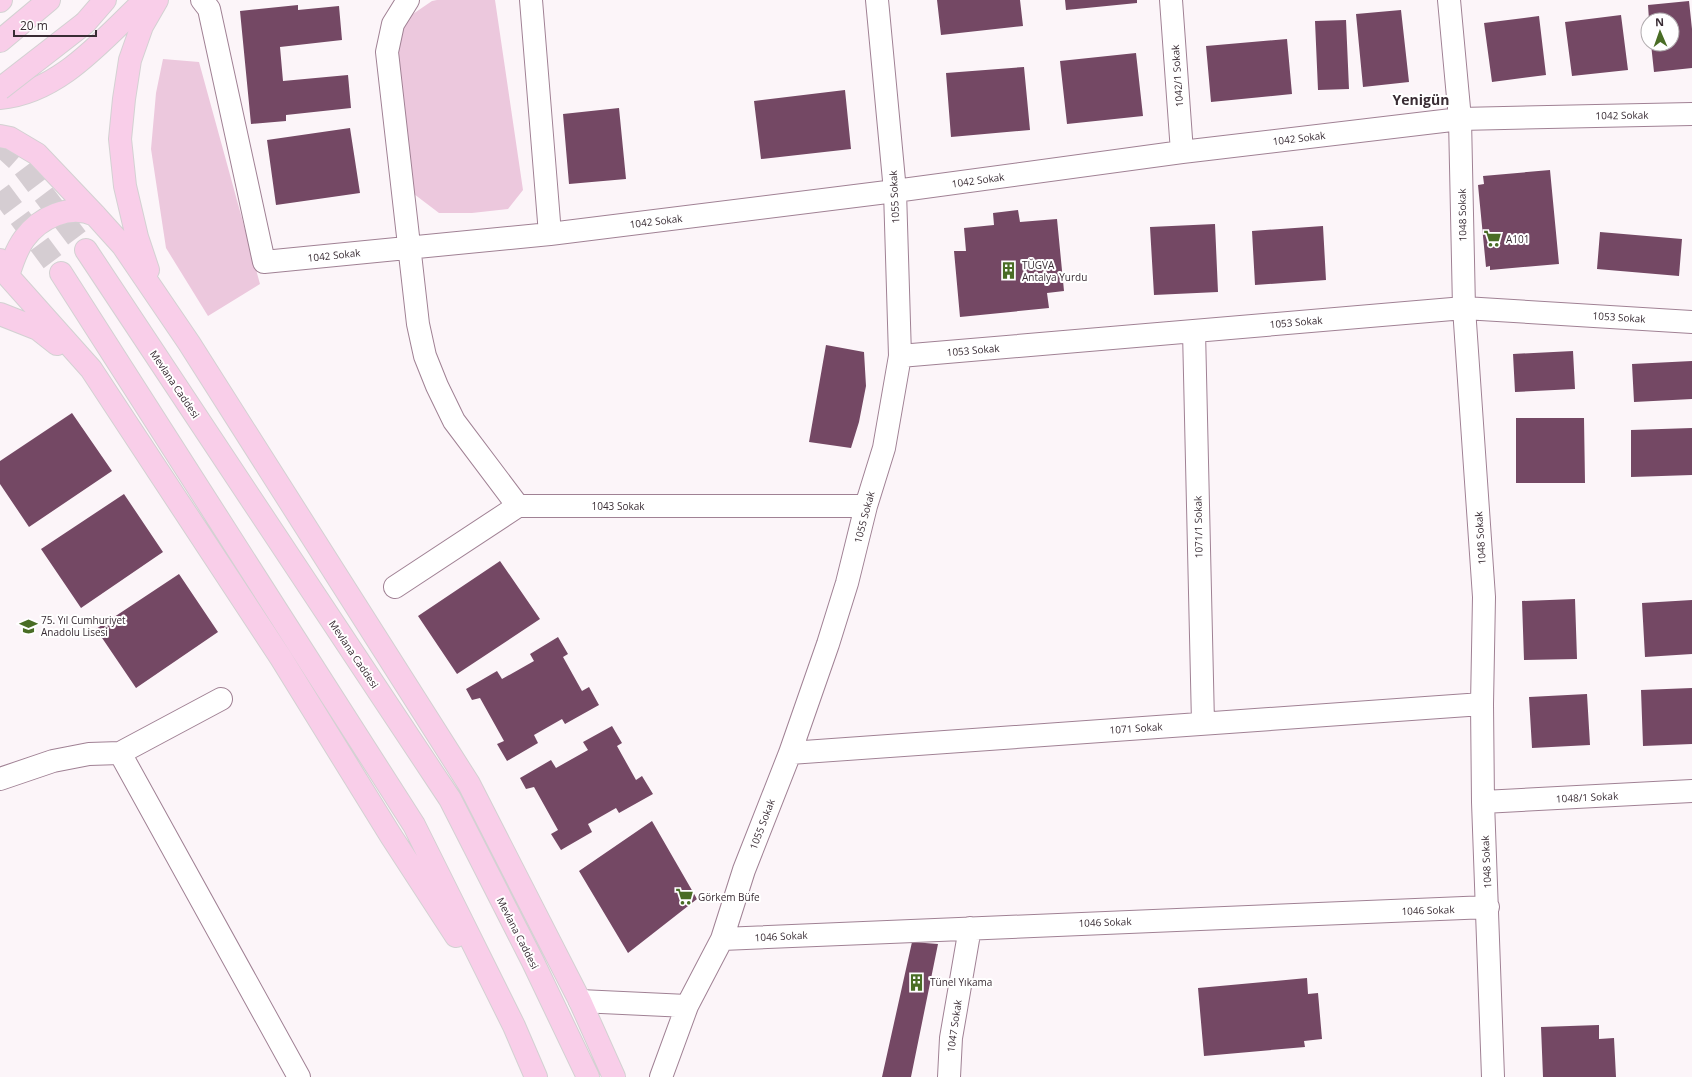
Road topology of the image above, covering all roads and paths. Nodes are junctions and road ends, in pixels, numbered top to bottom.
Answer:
1 (49, 0) edge
2 (105, 0) edge
3 (145, 0) edge
4 (157, 0) edge
5 (202, 0) edge
6 (531, 0) edge
7 (878, 0) edge
8 (1171, 0) edge
9 (1449, 0) edge
10 (409, 1) edge
11 (0, 42) edge
12 (0, 75) edge
13 (54, 80) junction
14 (0, 89) edge
15 (0, 98) edge
16 (1692, 114) edge
17 (1460, 119) junction
18 (0, 136) edge
19 (1182, 152) junction
20 (895, 191) junction
21 (94, 214) junction
22 (550, 234) junction
23 (409, 247) junction
24 (86, 250) tunnel mouth
25 (4, 268) edge
26 (62, 273) tunnel mouth
27 (158, 299) junction
28 (1464, 308) junction
29 (0, 314) edge
30 (1692, 322) edge
31 (1194, 331) junction
32 (900, 356) junction
33 (91, 369) junction
34 (518, 506) junction
35 (866, 506) junction
36 (395, 588) dead end
37 (221, 699) dead end
38 (1482, 704) junction
39 (1203, 724) junction
40 (120, 753) junction
41 (790, 753) junction
42 (0, 779) edge
43 (1692, 792) edge
44 (1483, 802) junction
45 (1488, 907) junction
46 (970, 928) junction
47 (722, 939) junction
48 (580, 1001) junction
49 (687, 1006) junction
50 (514, 1026) junction
51 (299, 1077) edge
52 (536, 1077) edge
53 (588, 1077) edge
54 (614, 1077) edge
55 (660, 1077) edge
56 (949, 1077) edge
57 (1493, 1077) edge

1 - 11 main road
2 - 14 main road, bridge
3 - 13 main road
4 - 27 main road
5 - 23 street, 1042 Sokak
6 - 22 street
7 - 20 street, 1055 Sokak
8 - 19 street, 1042/1 Sokak
9 - 17 street, 1048 Sokak
10 - 23 street
12 - 13 main road
13 - 15 main road
16 - 17 street, 1042 Sokak
17 - 19 street, 1042 Sokak
17 - 28 street, 1048 Sokak
18 - 21 main road
19 - 20 street, 1042 Sokak
20 - 22 street, 1042 Sokak
20 - 32 street, 1055 Sokak
21 - 25 main road
21 - 27 main road
22 - 23 street, 1042 Sokak
23 - 34 street
24 - 53 main road, Mevlana Caddesi
25 - 33 main road
26 - 50 main road
27 - 48 main road
28 - 30 street, 1053 Sokak
28 - 31 street, 1053 Sokak
28 - 38 street, 1048 Sokak
29 - 33 main road
31 - 32 street, 1053 Sokak
31 - 39 street, 1071/1 Sokak
32 - 35 street, 1055 Sokak
33 - 50 main road
34 - 35 street, 1043 Sokak
34 - 36 street
35 - 41 street, 1055 Sokak
37 - 40 street
38 - 39 street, 1071 Sokak
38 - 44 street, 1048 Sokak
39 - 41 street, 1071 Sokak
40 - 42 street
40 - 51 street
41 - 47 street, 1055 Sokak
43 - 44 street, 1048/1 Sokak
44 - 45 street, 1048 Sokak
45 - 46 street, 1046 Sokak
45 - 57 street, 1048 Sokak
46 - 47 street, 1046 Sokak
46 - 56 street, 1047 Sokak
47 - 49 street, 1055 Sokak
48 - 49 street
48 - 54 main road
49 - 55 street, 1055 Sokak
50 - 52 main road

